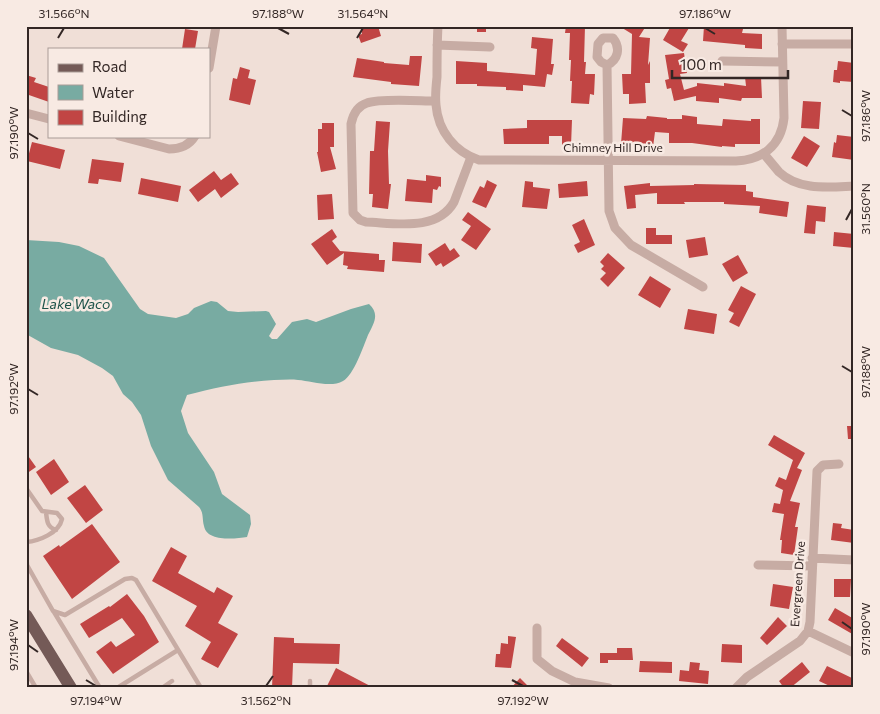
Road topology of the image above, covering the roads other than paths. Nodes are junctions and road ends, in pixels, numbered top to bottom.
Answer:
1 (216, 26) edge
2 (438, 26) edge
3 (782, 26) edge
4 (782, 44) junction
5 (854, 44) edge
6 (437, 45) junction
7 (490, 47) dead end
8 (722, 61) dead end
9 (210, 62) edge
10 (782, 62) junction
11 (608, 65) dead end
12 (436, 101) junction
13 (26, 113) edge
14 (48, 119) edge
15 (127, 138) edge
16 (193, 138) edge
17 (764, 154) junction
18 (471, 157) junction
19 (608, 161) junction
20 (854, 186) edge
21 (703, 287) dead end
22 (839, 464) dead end
23 (26, 488) edge
24 (46, 512) junction
25 (56, 530) junction
26 (26, 542) edge
27 (26, 552) edge
28 (854, 560) edge
29 (812, 562) junction
30 (758, 565) dead end
31 (53, 611) junction
32 (26, 615) edge
33 (537, 628) dead end
34 (808, 631) junction
35 (178, 650) junction
36 (854, 652) edge
37 (26, 671) edge
38 (172, 681) dead end
39 (310, 681) dead end
40 (36, 688) edge
41 (71, 688) edge
42 (100, 688) edge
43 (117, 688) edge
44 (162, 688) edge
45 (201, 688) edge
46 (310, 688) edge
47 (609, 688) edge
48 (736, 688) edge

1 - 9 street
2 - 6 street
3 - 4 street
4 - 5 street
4 - 10 street
6 - 7 street
6 - 12 street
8 - 10 street
10 - 17 street
11 - 19 street
12 - 18 street
12 - 18 street
13 - 14 street
15 - 16 street
17 - 19 street, Chimney Hill Drive
17 - 20 street
18 - 19 street, Chimney Hill Drive
19 - 21 street
22 - 29 street, Evergreen Drive
23 - 24 lane
24 - 25 lane
24 - 25 lane
25 - 26 lane
27 - 31 lane
28 - 29 street
29 - 30 street
29 - 34 street, Evergreen Drive
31 - 35 lane
31 - 42 lane
32 - 41 main road
33 - 47 street
34 - 36 street
34 - 48 street, Evergreen Drive
35 - 43 lane
35 - 45 lane
37 - 40 lane
38 - 44 lane
39 - 46 lane

